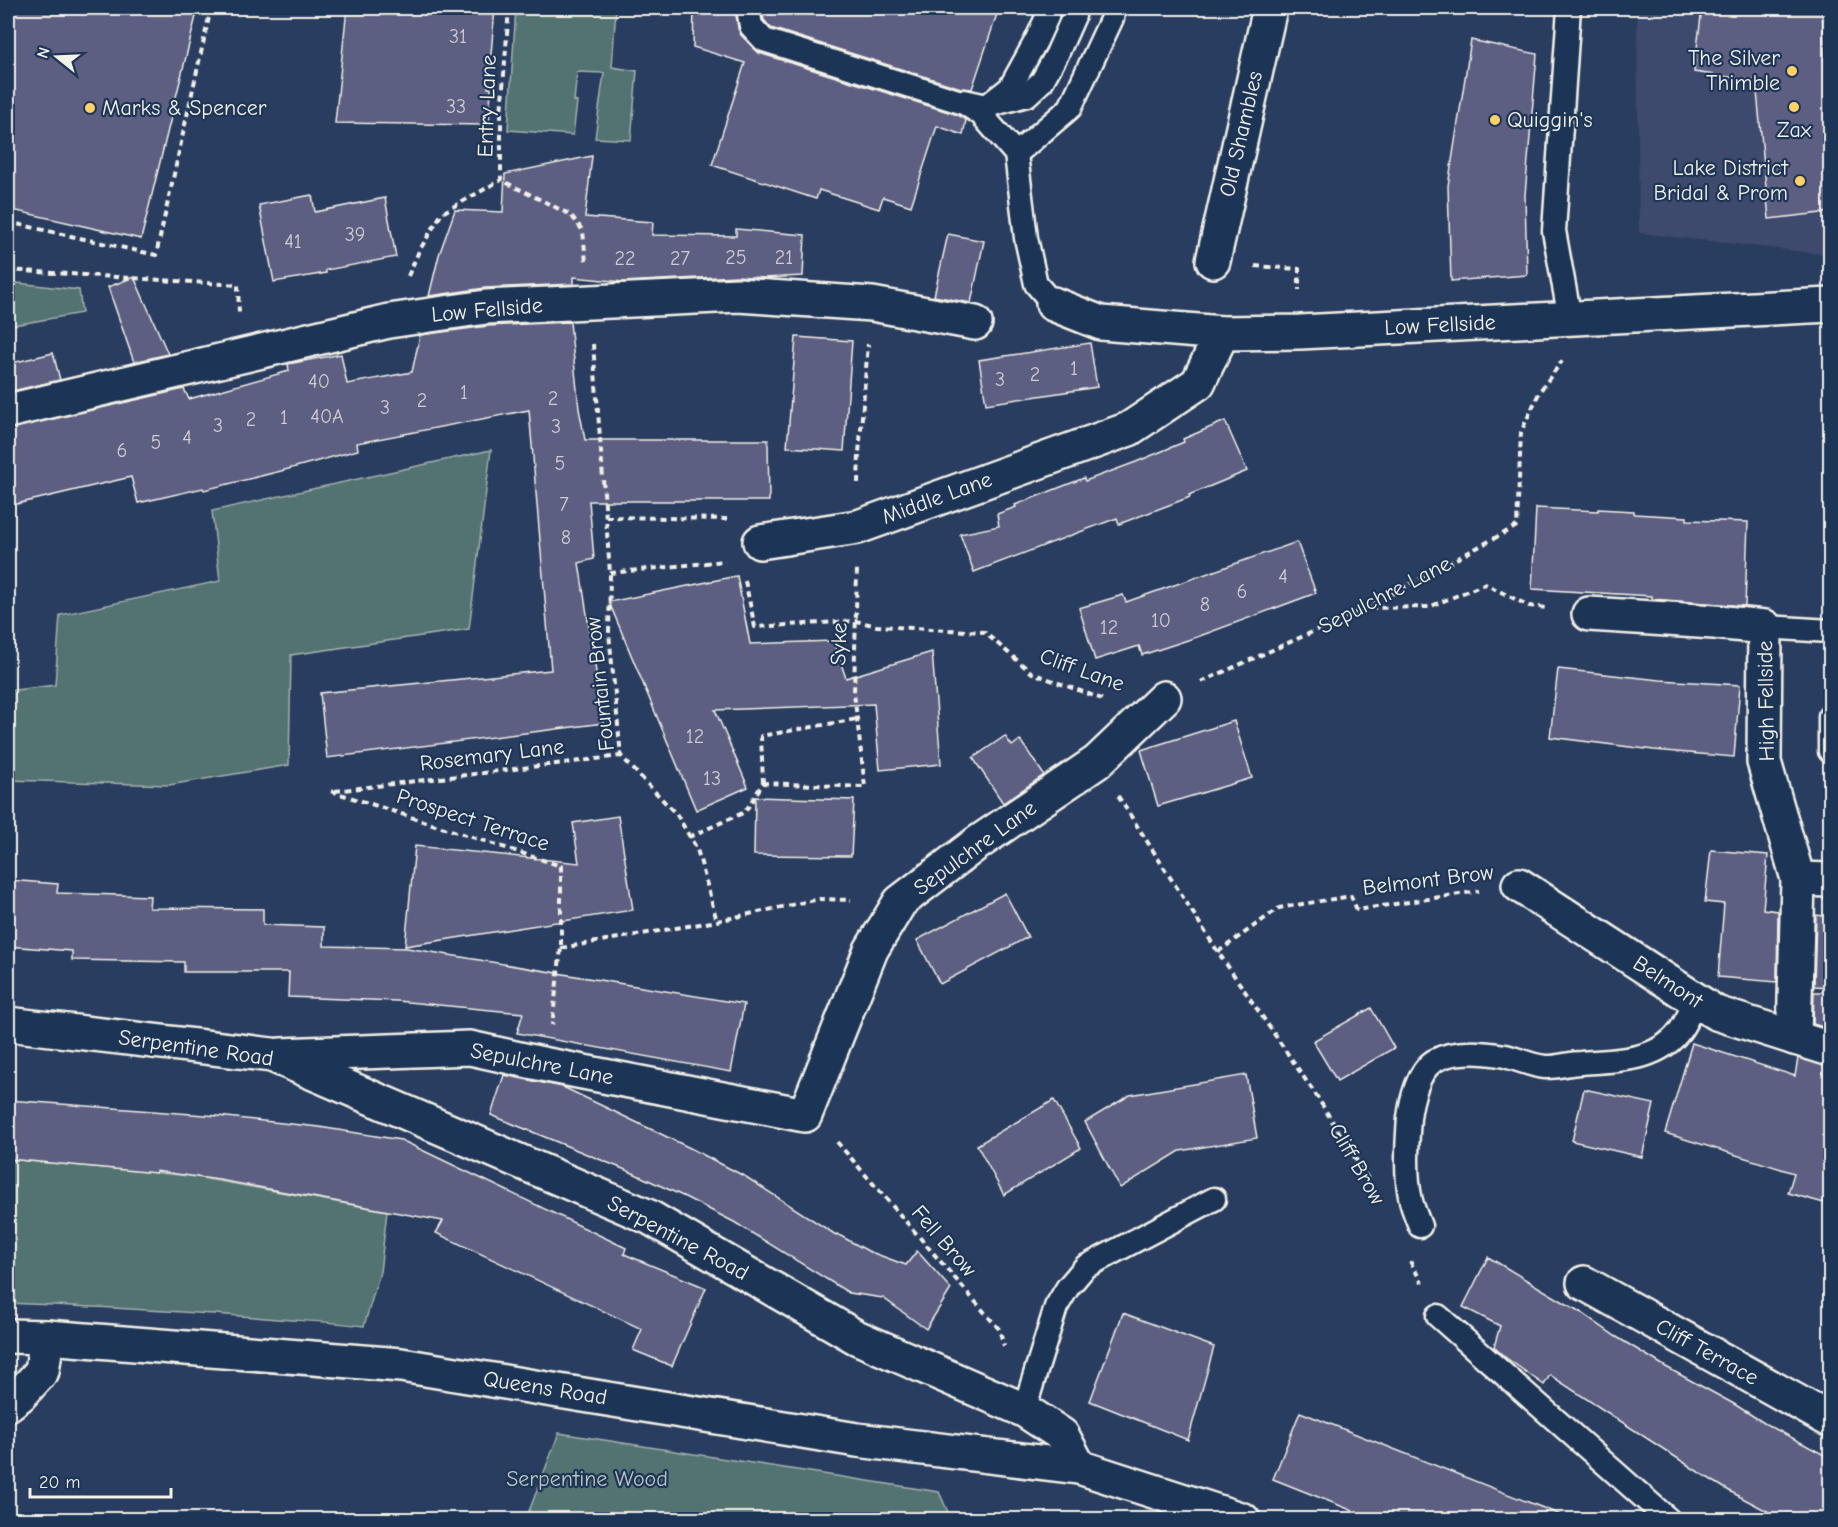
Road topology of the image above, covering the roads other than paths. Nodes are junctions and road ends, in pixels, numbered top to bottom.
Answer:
1 (749, 8) edge
2 (1048, 8) edge
3 (1074, 8) edge
4 (1114, 8) edge
5 (1270, 8) edge
6 (1569, 8) edge
7 (987, 106) junction
8 (1016, 154) junction
9 (1213, 261) dead end
10 (1053, 304) joint
11 (1830, 305) edge
12 (1583, 318) junction
13 (975, 323) dead end
14 (1222, 333) junction
15 (8, 411) edge
16 (760, 542) road end
17 (1589, 614) road end
18 (1765, 627) junction
19 (1830, 631) edge
20 (1164, 698) road end
21 (1830, 716) edge
22 (1830, 751) edge
23 (1798, 879) junction
24 (1830, 880) edge
25 (1519, 885) road end
26 (1696, 1001) junction
27 (8, 1024) edge
28 (1794, 1038) junction
29 (1830, 1049) edge
30 (272, 1055) junction
31 (1214, 1199) dead end
32 (1420, 1226) dead end
33 (1584, 1283) dead end
34 (1438, 1316) road end
35 (8, 1336) edge
36 (47, 1336) junction
37 (8, 1404) edge
38 (1024, 1410) junction
39 (1830, 1420) edge
40 (1079, 1467) junction
41 (1243, 1520) edge
42 (1669, 1520) edge

1 - 7 lane
1 - 8 lane
2 - 7 lane
3 - 7 lane
4 - 8 lane
5 - 9 street, Old Shambles
6 - 12 lane
8 - 10 lane
10 - 14 street, Low Fellside
11 - 12 street, Low Fellside
12 - 14 street, Low Fellside
13 - 15 street, Low Fellside
14 - 16 street, Middle Lane
17 - 18 street, High Fellside
18 - 19 lane, High Fellside
18 - 23 street, High Fellside
20 - 30 street, Sepulchre Lane
21 - 22 lane
23 - 24 street
23 - 28 street, High Fellside
25 - 26 street, Belmont
26 - 28 street, Belmont
26 - 32 lane
27 - 30 street, Serpentine Road
28 - 29 street, Belmont
30 - 38 street, Serpentine Road
31 - 38 lane
33 - 39 street, Cliff Terrace
34 - 42 lane
35 - 36 street, Queens Road
36 - 37 street
36 - 40 street, Queens Road
38 - 40 street, Serpentine Road
40 - 41 street

